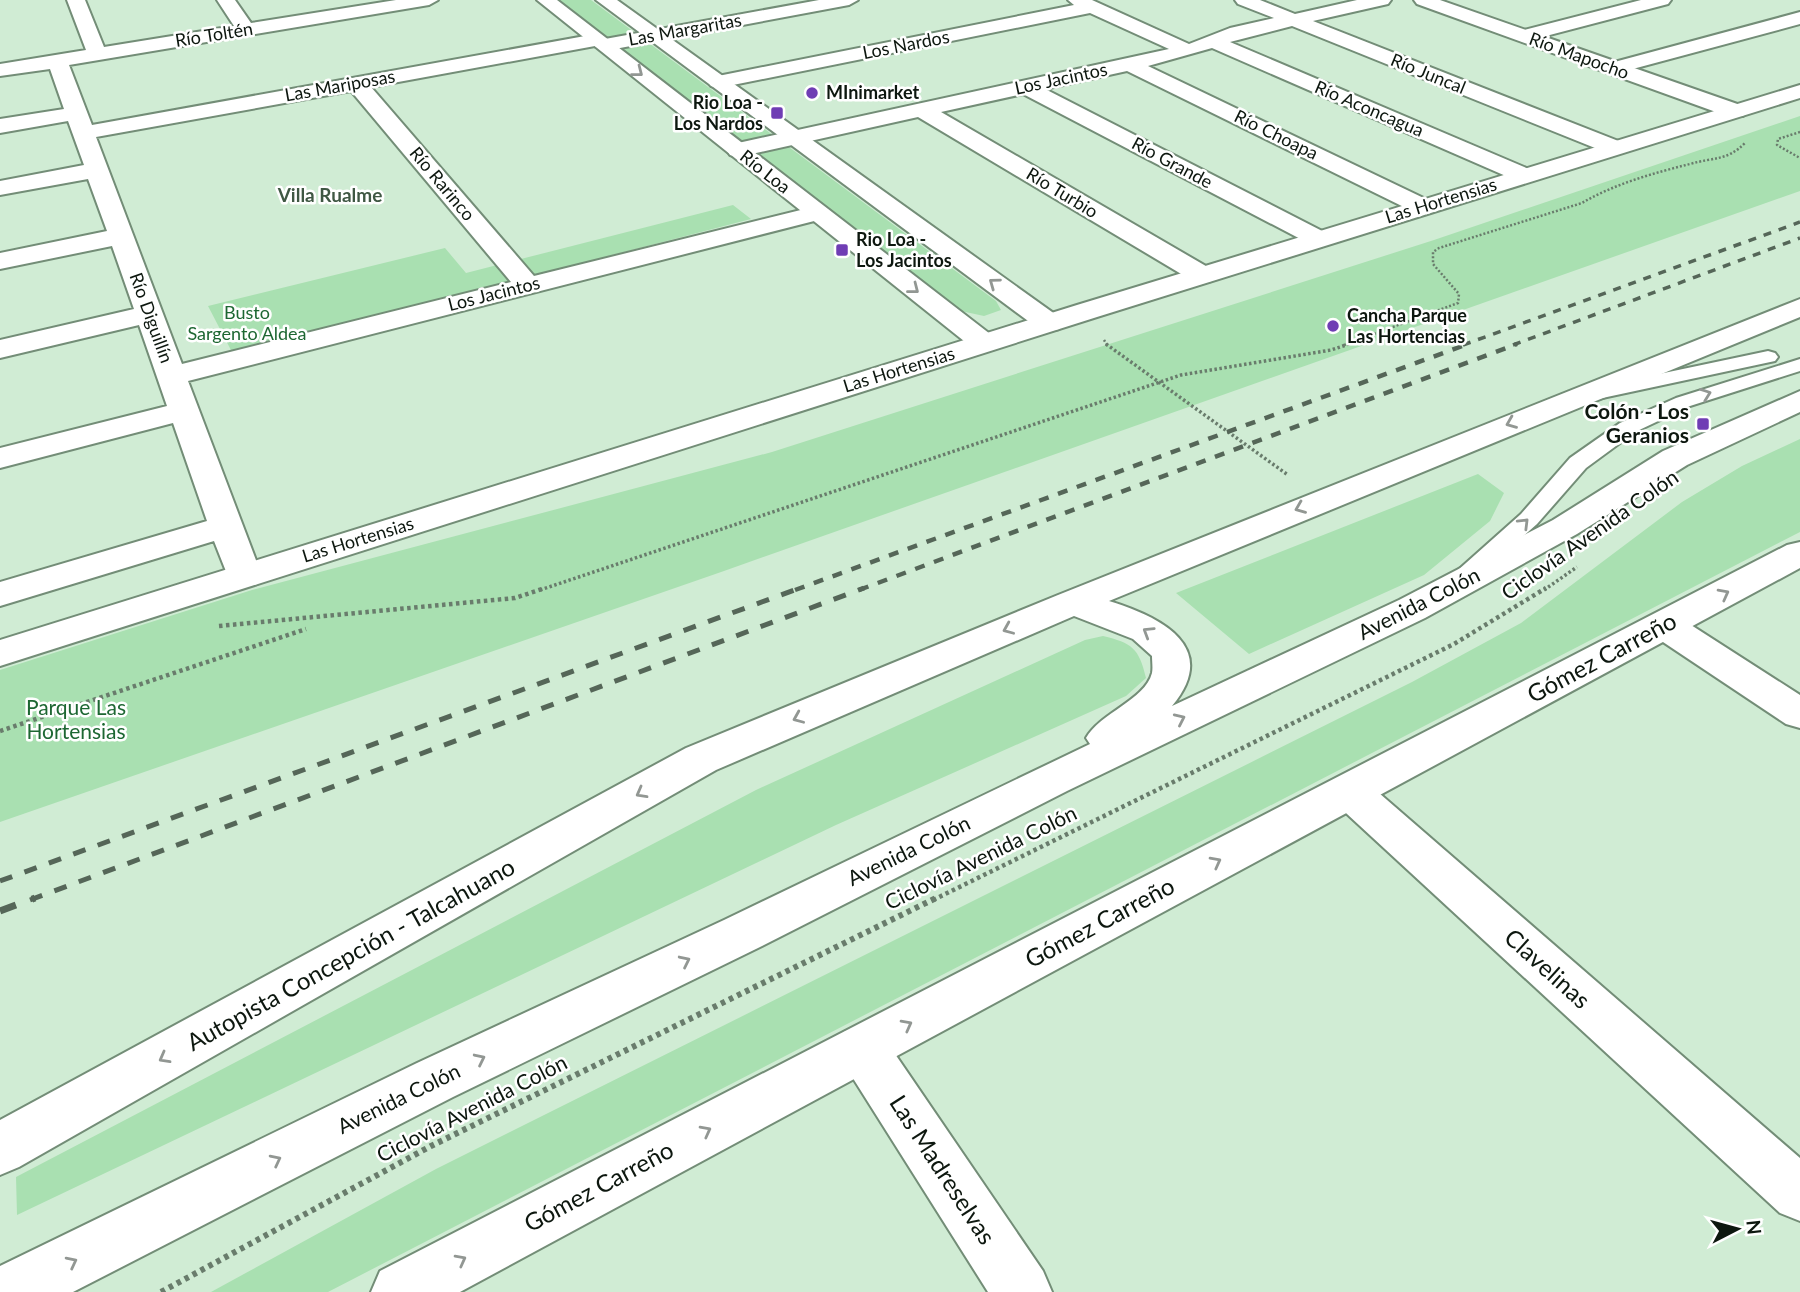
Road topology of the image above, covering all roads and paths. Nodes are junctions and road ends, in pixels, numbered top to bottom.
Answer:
1 (76, 0) edge
2 (226, 0) edge
3 (429, 0) edge
4 (546, 0) edge
5 (606, 0) edge
6 (745, 0) edge
7 (849, 0) edge
8 (1244, 0) edge
9 (1382, 0) edge
10 (1423, 0) edge
11 (1662, 0) edge
12 (379, 4) edge
13 (1085, 4) edge
14 (770, 15) junction
15 (1800, 18) edge
16 (1292, 20) junction
17 (246, 30) junction
18 (656, 36) junction
19 (1523, 36) junction
20 (1214, 42) junction
21 (600, 43) junction
22 (1188, 51) junction
23 (97, 54) junction
24 (54, 63) junction
25 (1129, 64) junction
26 (1614, 68) junction
27 (0, 70) edge
28 (719, 82) junction
29 (356, 83) junction
30 (1026, 87) junction
31 (1800, 91) edge
32 (922, 110) junction
33 (1735, 111) junction
34 (80, 123) junction
35 (0, 126) edge
36 (1800, 132) edge
37 (795, 138) junction
38 (1748, 140) dead end
39 (1613, 147) junction
40 (738, 150) junction
41 (1800, 158) edge
42 (97, 170) junction
43 (1523, 175) junction
44 (0, 188) edge
45 (1423, 207) junction
46 (817, 213) junction
47 (122, 236) junction
48 (1319, 239) junction
49 (0, 261) edge
50 (1202, 275) junction
51 (528, 286) junction
52 (1800, 307) edge
53 (1087, 311) junction
54 (149, 314) junction
55 (1049, 323) junction
56 (984, 343) junction
57 (1800, 348) edge
58 (0, 349) edge
59 (1800, 365) edge
60 (172, 376) junction
61 (1156, 383) junction
62 (1574, 397) junction
63 (1800, 400) edge
64 (185, 411) junction
65 (0, 458) edge
66 (1325, 499) junction
67 (226, 526) junction
68 (1800, 553) edge
69 (1578, 565) dead end
70 (244, 576) junction
71 (0, 594) edge
72 (1070, 603) junction
73 (1412, 609) junction
74 (1664, 625) junction
75 (213, 626) dead end
76 (306, 629) dead end
77 (0, 653) edge
78 (1800, 713) edge
79 (0, 731) edge
80 (1052, 780) junction
81 (1349, 792) junction
82 (862, 1048) junction
83 (0, 1149) edge
84 (1800, 1194) edge
85 (11, 1292) edge
86 (161, 1292) edge
87 (401, 1292) edge
88 (1023, 1292) edge

1 - 23 street
2 - 17 street
3 - 12 street, Río Toltén
4 - 21 street, Río Loa
5 - 18 street
6 - 14 street
7 - 14 street, Las Margaritas
8 - 16 street, Río Juncal
9 - 16 street, Los Jacintos
10 - 19 street, Río Mapocho
11 - 19 street
12 - 17 street, Río Toltén
13 - 22 street
13 - 28 street, Los Nardos
14 - 18 street, Las Margaritas
15 - 26 street
16 - 20 street, Los Jacintos
16 - 39 street, Río Juncal
17 - 23 street, Río Toltén
18 - 21 street, Las Margaritas
18 - 28 street
19 - 26 street, Río Mapocho
20 - 22 street, Los Jacintos
20 - 43 street, Río Aconcagua
21 - 29 street, Las Mariposas
21 -> 40 street, Río Loa
22 - 25 street, Los Jacintos
23 - 24 street, Río Toltén
24 - 27 street, Río Toltén
24 - 34 street, Río Diguillín
25 - 30 street, Los Jacintos
25 - 45 street, Río Choapa
26 - 33 street, Río Mapocho
28 - 37 street
29 - 34 street, Las Mariposas
29 - 51 street, Río Rarinco
30 - 32 street, Los Jacintos
30 - 48 street, Río Grande
31 - 33 street, Las Hortensias
32 - 37 street, Los Jacintos
32 - 50 street, Río Turbio
33 - 39 street, Las Hortensias
34 - 35 street, Las Mariposas
34 - 42 street, Río Diguillín
36 - 41 path
37 - 40 street, Los Jacintos
55 -> 37 street
38 - 61 path
39 - 43 street, Las Hortensias
40 - 46 street, Río Loa
42 - 44 street
42 - 47 street, Río Diguillín
43 - 45 street, Las Hortensias
45 - 48 street, Las Hortensias
46 - 51 street, Los Jacintos
46 -> 56 street, Río Loa
47 - 49 street
47 - 54 street, Río Diguillín
48 - 50 street, Las Hortensias
50 - 53 street, Las Hortensias
51 - 60 street, Los Jacintos
52 - 62 street
53 - 55 street, Las Hortensias
53 - 61 path
54 - 58 street
54 - 60 street, Río Diguillín
55 - 56 street, Las Hortensias
56 - 70 street, Las Hortensias
57 - 62 lane
73 -> 59 lane
60 - 64 street, Río Diguillín
61 - 66 path
61 - 75 path
62 -> 66 street
63 - 73 street, Avenida Colón
64 - 65 street
64 - 67 street, Río Diguillín
66 -> 72 street
67 - 70 street, Río Diguillín
67 - 71 street
74 -> 68 street, Gómez Carreño
69 - 86 path, Ciclovía Avenida Colón
70 - 77 street, Las Hortensias
80 -> 72 street
72 -> 83 street, Autopista Concepción - Talcahuano
80 -> 73 street, Avenida Colón
74 - 78 street
74 - 81 street, Gómez Carreño
76 - 79 path
85 -> 80 street, Avenida Colón
82 -> 81 street, Gómez Carreño
81 - 84 street, Clavelinas
87 -> 82 street, Gómez Carreño
82 - 88 street, Las Madreselvas

